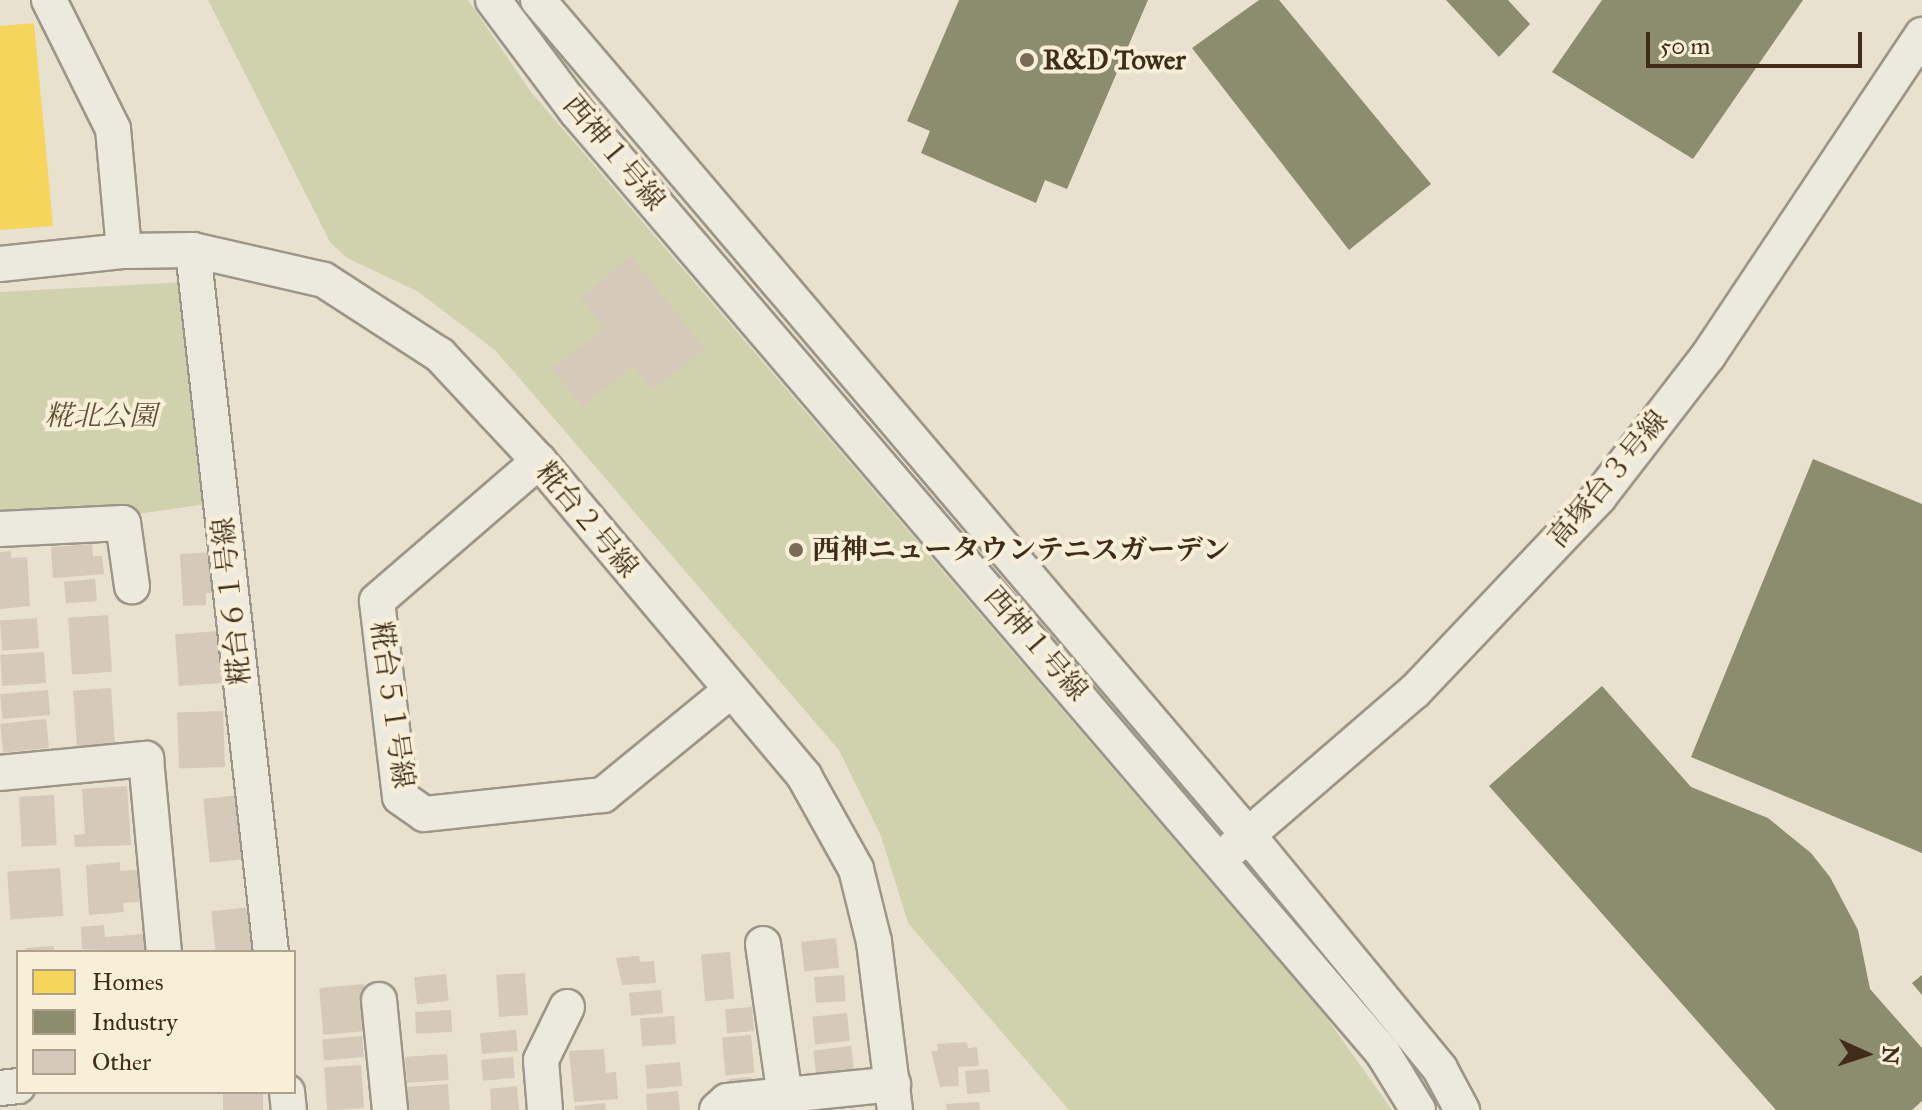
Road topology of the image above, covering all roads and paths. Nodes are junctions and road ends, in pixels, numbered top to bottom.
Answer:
1 (49, 0) edge
2 (493, 0) edge
3 (538, 0) edge
4 (1922, 35) edge
5 (193, 250) junction
6 (124, 251) junction
7 (0, 264) edge
8 (539, 461) junction
9 (0, 529) edge
10 (132, 586) dead end
11 (729, 692) junction
12 (0, 773) edge
13 (1248, 835) junction
14 (1221, 859) junction
15 (763, 944) dead end
16 (164, 950) edge
17 (271, 950) edge
18 (379, 1000) dead end
19 (567, 1007) dead end
20 (894, 1097) edge
21 (786, 1103) edge
22 (390, 1110) edge
23 (545, 1110) edge
24 (717, 1110) edge
25 (1418, 1110) edge
26 (1462, 1110) edge

1 - 6 street
2 - 14 street, 西神１号線
3 - 13 street, 西神１号線
4 - 13 street, 高塚台３号線
5 - 6 street, 糀台２号線
5 - 8 street, 糀台２号線
5 - 17 street, 糀台６１号線
6 - 7 street, 糀台２号線
8 - 11 street, 糀台２号線
8 - 11 street, 糀台５１号線
9 - 10 street
11 - 20 street, 糀台２号線
12 - 16 street
13 - 14 street, 高塚台３号線
13 - 26 street, 西神１号線
14 - 25 street, 西神１号線
15 - 21 street
18 - 22 street
19 - 23 street
20 - 21 street
21 - 24 street

